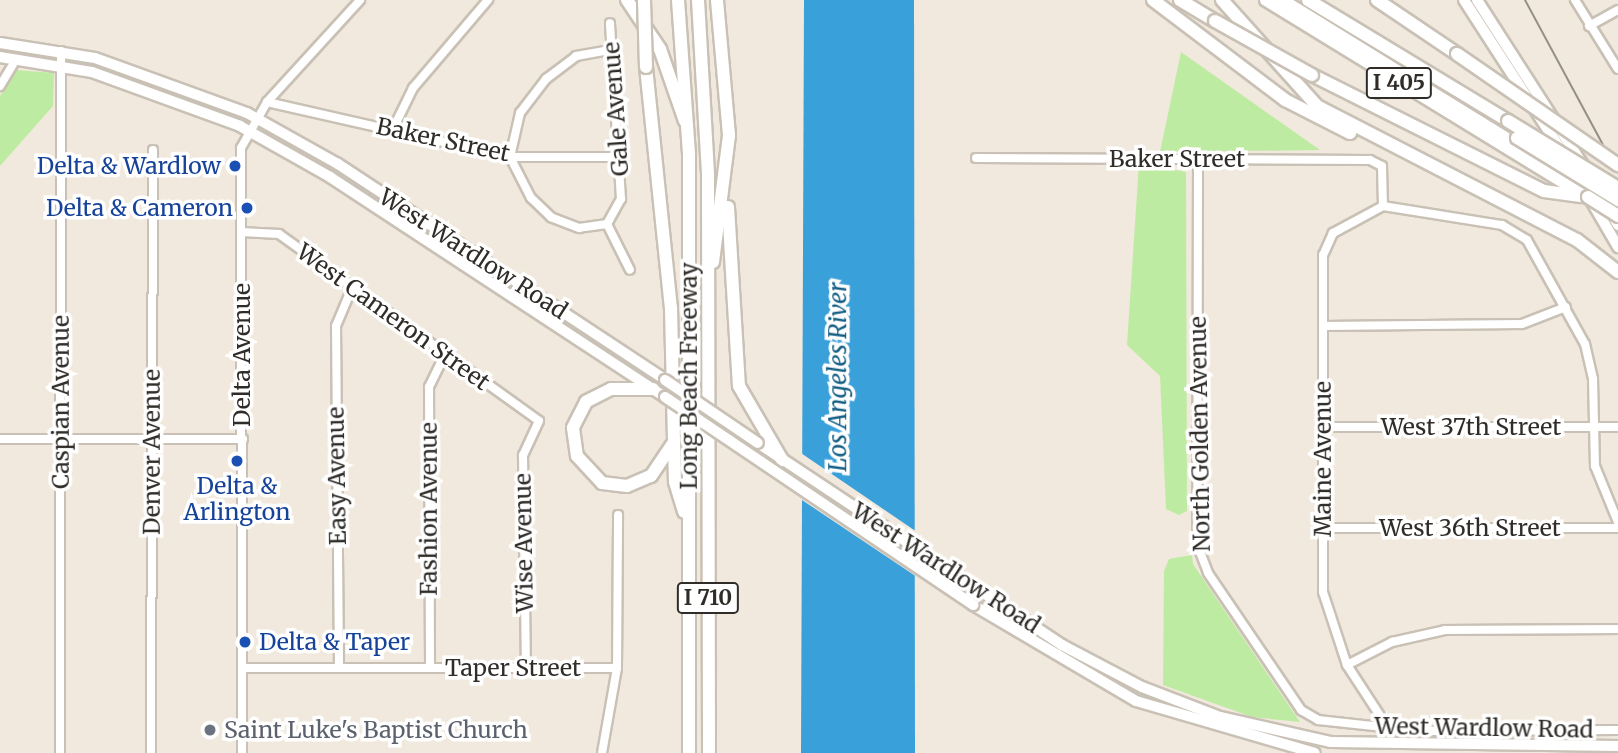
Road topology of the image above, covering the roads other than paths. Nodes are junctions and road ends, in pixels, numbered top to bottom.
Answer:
1 (360, 0) edge
2 (488, 0) edge
3 (627, 0) edge
4 (644, 0) edge
5 (678, 0) edge
6 (698, 0) edge
7 (717, 0) edge
8 (724, 0) edge
9 (1153, 0) edge
10 (1180, 0) edge
11 (1222, 0) edge
12 (1266, 0) edge
13 (1282, 0) edge
14 (1292, 0) edge
15 (1308, 0) edge
16 (1377, 0) edge
17 (1464, 0) edge
18 (1477, 0) edge
19 (1575, 0) edge
20 (1618, 10) edge
21 (610, 23) dead end
22 (1589, 26) junction
23 (724, 40) junction
24 (0, 43) edge
25 (610, 50) junction
26 (61, 51) junction
27 (0, 57) edge
28 (16, 59) junction
29 (61, 66) junction
30 (1618, 69) edge
31 (0, 86) edge
32 (267, 102) junction
33 (256, 118) junction
34 (393, 128) junction
35 (688, 129) junction
36 (249, 131) junction
37 (153, 150) dead end
38 (510, 157) junction
39 (620, 157) junction
40 (976, 158) dead end
41 (1198, 159) junction
42 (1618, 164) edge
43 (1447, 175) junction
44 (1618, 188) edge
45 (1588, 197) junction
46 (726, 198) junction
47 (1618, 200) edge
48 (1383, 206) junction
49 (1618, 207) edge
50 (1618, 216) edge
51 (607, 224) junction
52 (1618, 225) edge
53 (242, 232) junction
54 (1618, 247) edge
55 (630, 270) dead end
56 (1618, 272) edge
57 (352, 288) junction
58 (708, 290) junction
59 (1566, 307) junction
60 (1323, 326) junction
61 (445, 354) junction
62 (653, 389) junction
63 (539, 421) joint
64 (1323, 427) junction
65 (1594, 427) junction
66 (1618, 427) edge
67 (0, 439) edge
68 (61, 439) junction
69 (152, 439) junction
70 (243, 439) junction
71 (673, 442) junction
72 (782, 460) junction
73 (618, 515) dead end
74 (1618, 522) edge
75 (689, 527) junction
76 (1323, 528) junction
77 (1618, 528) edge
78 (1618, 629) edge
79 (1347, 665) junction
80 (242, 668) junction
81 (339, 668) junction
82 (430, 668) junction
83 (526, 668) junction
84 (617, 668) junction
85 (1309, 718) joint
86 (1388, 728) junction
87 (1618, 730) edge
88 (1618, 746) edge
89 (60, 753) edge
90 (151, 753) edge
91 (242, 753) edge
92 (602, 753) edge
93 (689, 753) edge
94 (709, 753) edge
95 (1315, 753) edge

1 - 32 street, Delta Avenue
2 - 34 street
3 - 35 highway
4 - 71 highway, bridge
5 - 35 highway, Long Beach Freeway / I 710
6 - 58 highway, Long Beach Freeway / I 710
7 - 23 highway
8 - 23 highway
9 - 43 highway
10 - 45 highway, bridge
11 - 43 highway
12 - 45 highway, I 405
13 - 49 highway
14 - 47 highway, bridge
15 - 44 highway, I 405, bridge
16 - 42 highway, bridge
17 - 54 main road
18 - 52 main road
19 - 22 street
20 - 22 street
21 - 25 street, Gale Avenue
22 - 30 street
23 - 46 highway
24 - 26 main road, West Wardlow Road
25 - 38 street
25 - 39 street, Gale Avenue
26 - 29 street, Caspian Avenue
26 - 33 main road, West Wardlow Road
27 - 28 main road, West Wardlow Road
28 - 29 main road, West Wardlow Road
28 - 31 street
29 - 36 main road, West Wardlow Road
29 - 68 street, Caspian Avenue
32 - 33 street, Delta Avenue
32 - 34 street, Baker Street
33 - 36 street, Delta Avenue
33 - 72 main road, West Wardlow Road, bridge
34 - 38 street, Baker Street
35 - 75 highway, Long Beach Freeway / I 710
36 - 53 street, Delta Avenue
36 - 62 main road, West Wardlow Road
37 - 69 street, Denver Avenue
38 - 39 street, Baker Street
38 - 51 street
39 - 51 street, Gale Avenue
40 - 41 street, Baker Street
41 - 48 street, Baker Street
41 - 85 street, North Golden Avenue
43 - 56 highway
45 - 50 highway, I 405, bridge
46 - 58 highway
46 - 72 highway
48 - 59 street
48 - 60 street, Maine Avenue
51 - 55 street
53 - 57 street, West Cameron Street
53 - 70 street, Delta Avenue
57 - 61 street, West Cameron Street
57 - 81 street, Easy Avenue
58 - 94 highway, Long Beach Freeway / I 710
59 - 60 street
59 - 65 street
60 - 64 street, Maine Avenue
61 - 63 street, West Cameron Street
61 - 82 street, Fashion Avenue
62 - 71 highway
62 - 95 main road, West Wardlow Road, bridge
63 - 83 street, Wise Avenue
64 - 65 street, West 37th Street
64 - 76 street, Maine Avenue
65 - 66 street, West 37th Street
65 - 74 street
67 - 68 street
68 - 69 street
68 - 89 street, Caspian Avenue
69 - 70 street
69 - 90 street, Denver Avenue
70 - 80 street, Delta Avenue
71 - 75 highway
72 - 88 main road, West Wardlow Road
73 - 84 street
75 - 93 highway, Long Beach Freeway / I 710
76 - 77 street, West 36th Street
76 - 79 street, Maine Avenue
78 - 79 street
79 - 86 street, Maine Avenue
80 - 81 street, Taper Street
80 - 91 street, Delta Avenue
81 - 82 street, Taper Street
82 - 83 street, Taper Street
83 - 84 street, Taper Street
84 - 92 street
85 - 86 street, West Wardlow Road
86 - 87 street, West Wardlow Road

